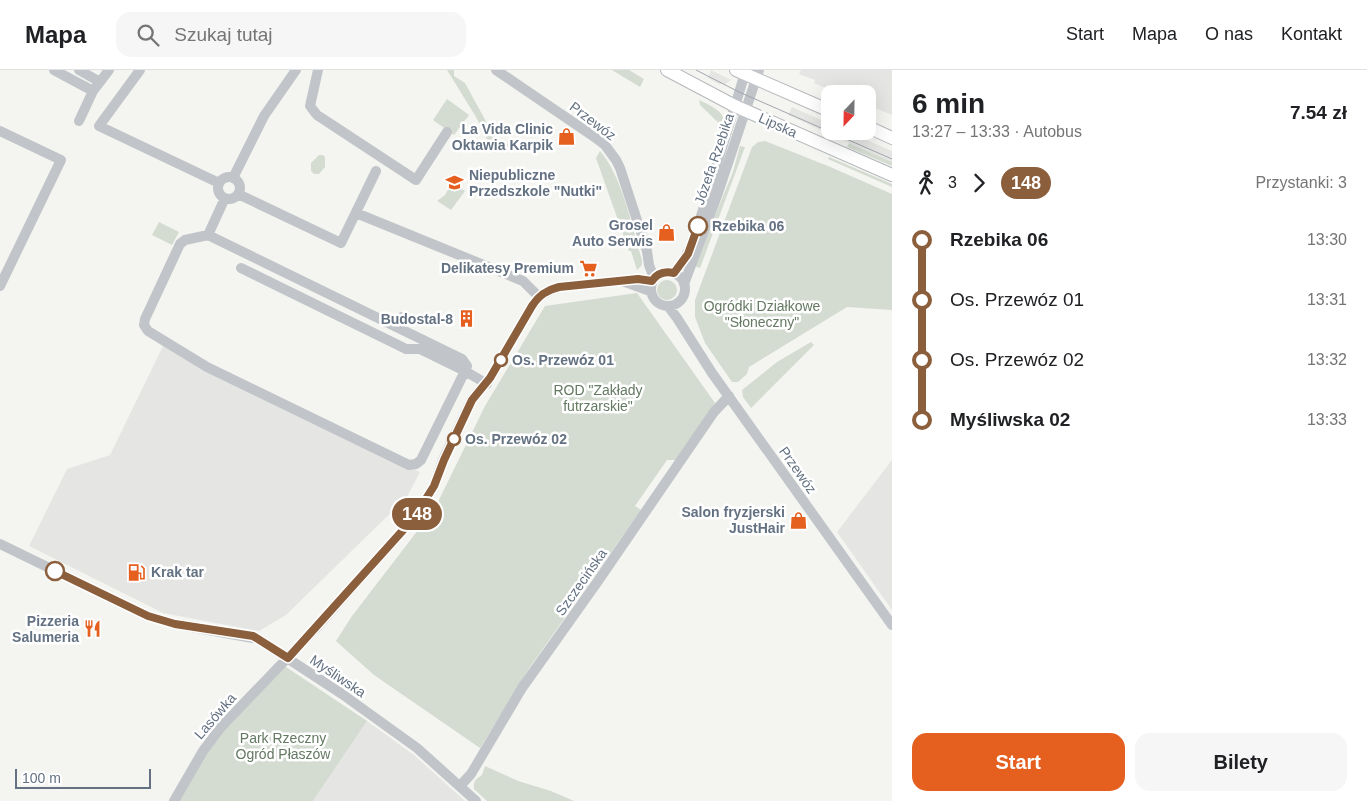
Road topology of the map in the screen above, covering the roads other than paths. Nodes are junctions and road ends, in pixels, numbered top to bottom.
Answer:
1 (54, 70) edge
2 (79, 70) edge
3 (109, 70) edge
4 (140, 70) edge
5 (296, 70) edge
6 (318, 70) edge
7 (496, 70) edge
8 (666, 70) edge
9 (748, 73) edge
10 (100, 82) junction
11 (93, 92) junction
12 (821, 107) edge
13 (740, 108) junction
14 (78, 121) dead end
15 (0, 131) edge
16 (876, 131) edge
17 (447, 132) dead end
18 (892, 138) edge
19 (376, 171) dead end
20 (892, 175) edge
21 (233, 178) junction
22 (219, 183) junction
23 (238, 194) junction
24 (225, 198) junction
25 (356, 213) junction
26 (208, 235) junction
27 (241, 268) dead end
28 (293, 276) junction
29 (659, 279) junction
30 (684, 284) junction
31 (0, 286) edge
32 (286, 290) junction
33 (539, 296) junction
34 (679, 302) junction
35 (668, 306) junction
36 (402, 317) dead end
37 (397, 327) junction
38 (684, 328) junction
39 (465, 371) junction
40 (487, 384) junction
41 (729, 396) junction
42 (0, 544) edge
43 (892, 626) edge
44 (288, 658) junction
45 (460, 786) junction
46 (174, 801) edge
47 (476, 801) edge

1 - 11 street
2 - 10 street
3 - 10 street
4 - 22 street
5 - 21 street
6 - 17 street
7 - 29 street, Przewóz
8 - 13 main road, Lipska
9 - 12 main road
9 - 13 street, Józefa Rzebika
10 - 11 street
11 - 14 street
13 - 20 main road, Lipska
13 - 29 street, Józefa Rzebika
13 - 30 street, Józefa Rzebika
15 - 31 street
16 - 18 main road
19 - 25 street
21 - 22 street
21 - 23 street
22 - 24 street
23 - 24 street
23 - 25 street
24 - 26 street
25 - 33 street
26 - 28 street
26 - 39 street
27 - 32 street
28 - 32 street
28 - 37 street
29 - 30 street
29 - 33 street
29 - 35 street
30 - 34 street
32 - 39 street
33 - 40 street, Lasówka
34 - 35 street
34 - 38 street, Przewóz
35 - 38 street, Przewóz
36 - 37 street
37 - 39 street
38 - 41 street, Przewóz
39 - 40 street
40 - 44 street, Lasówka
41 - 43 street, Przewóz
41 - 45 street, Szczecińska
42 - 44 street, Myśliwska
44 - 45 street, Myśliwska
44 - 46 street, Lasówka
45 - 47 street, Myśliwska

